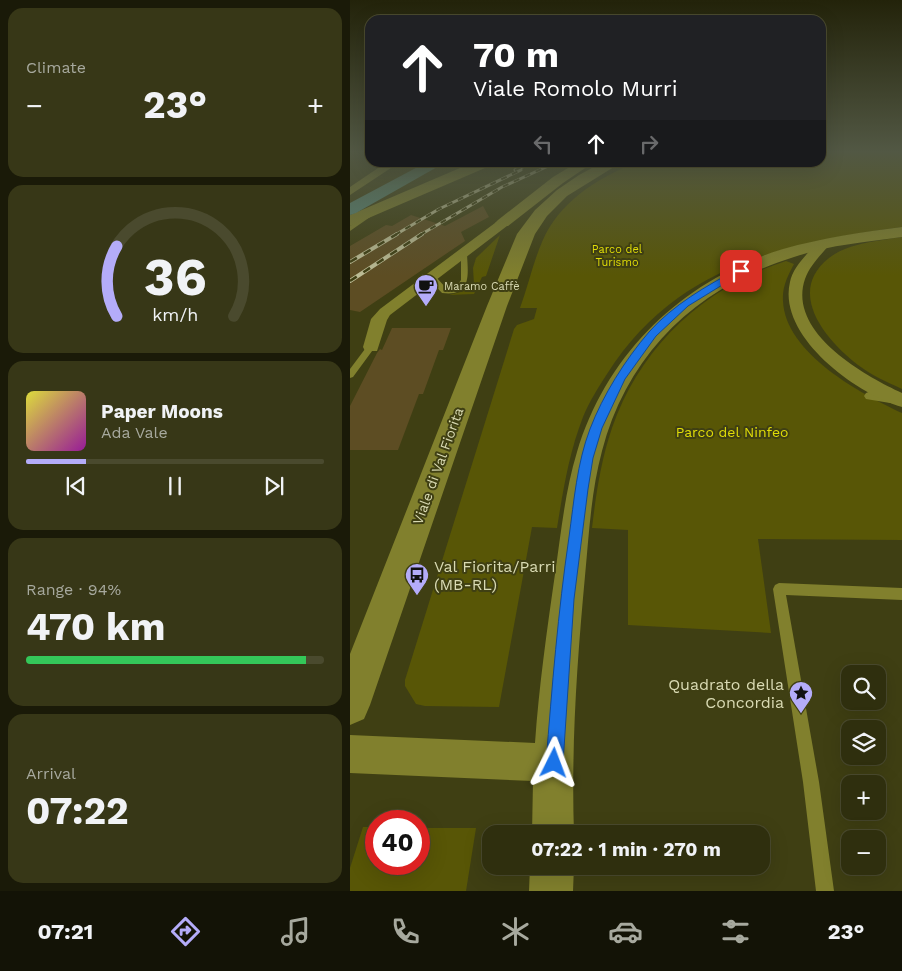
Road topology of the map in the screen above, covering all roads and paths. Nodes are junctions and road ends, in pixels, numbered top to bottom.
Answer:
1 (382, 193) edge
2 (414, 193) edge
3 (546, 193) edge
4 (563, 193) edge
5 (382, 206) junction
6 (350, 210) edge
7 (350, 221) edge
8 (516, 225) junction
9 (350, 229) edge
10 (902, 232) edge
11 (823, 244) junction
12 (464, 254) junction
13 (432, 278) junction
14 (371, 346) joint
15 (350, 375) edge
16 (871, 396) dead end
17 (899, 400) edge
18 (902, 594) edge
19 (350, 705) edge
20 (350, 754) edge
21 (554, 763) junction
22 (553, 825) edge
23 (552, 875) edge
24 (551, 891) edge
25 (825, 891) edge

1 - 6 main road
2 - 5 main road
3 - 8 street
4 - 8 main road, Viale di Val Fiorita
5 - 7 main road
5 - 9 lane
8 - 12 street
8 - 19 main road, Viale di Val Fiorita
10 - 11 street
11 - 17 street
11 - 21 street
12 - 13 street
12 - 13 lane
13 - 14 street
14 - 15 lane
16 - 17 street
18 - 25 lane
20 - 21 street
21 - 22 street
23 - 24 street

